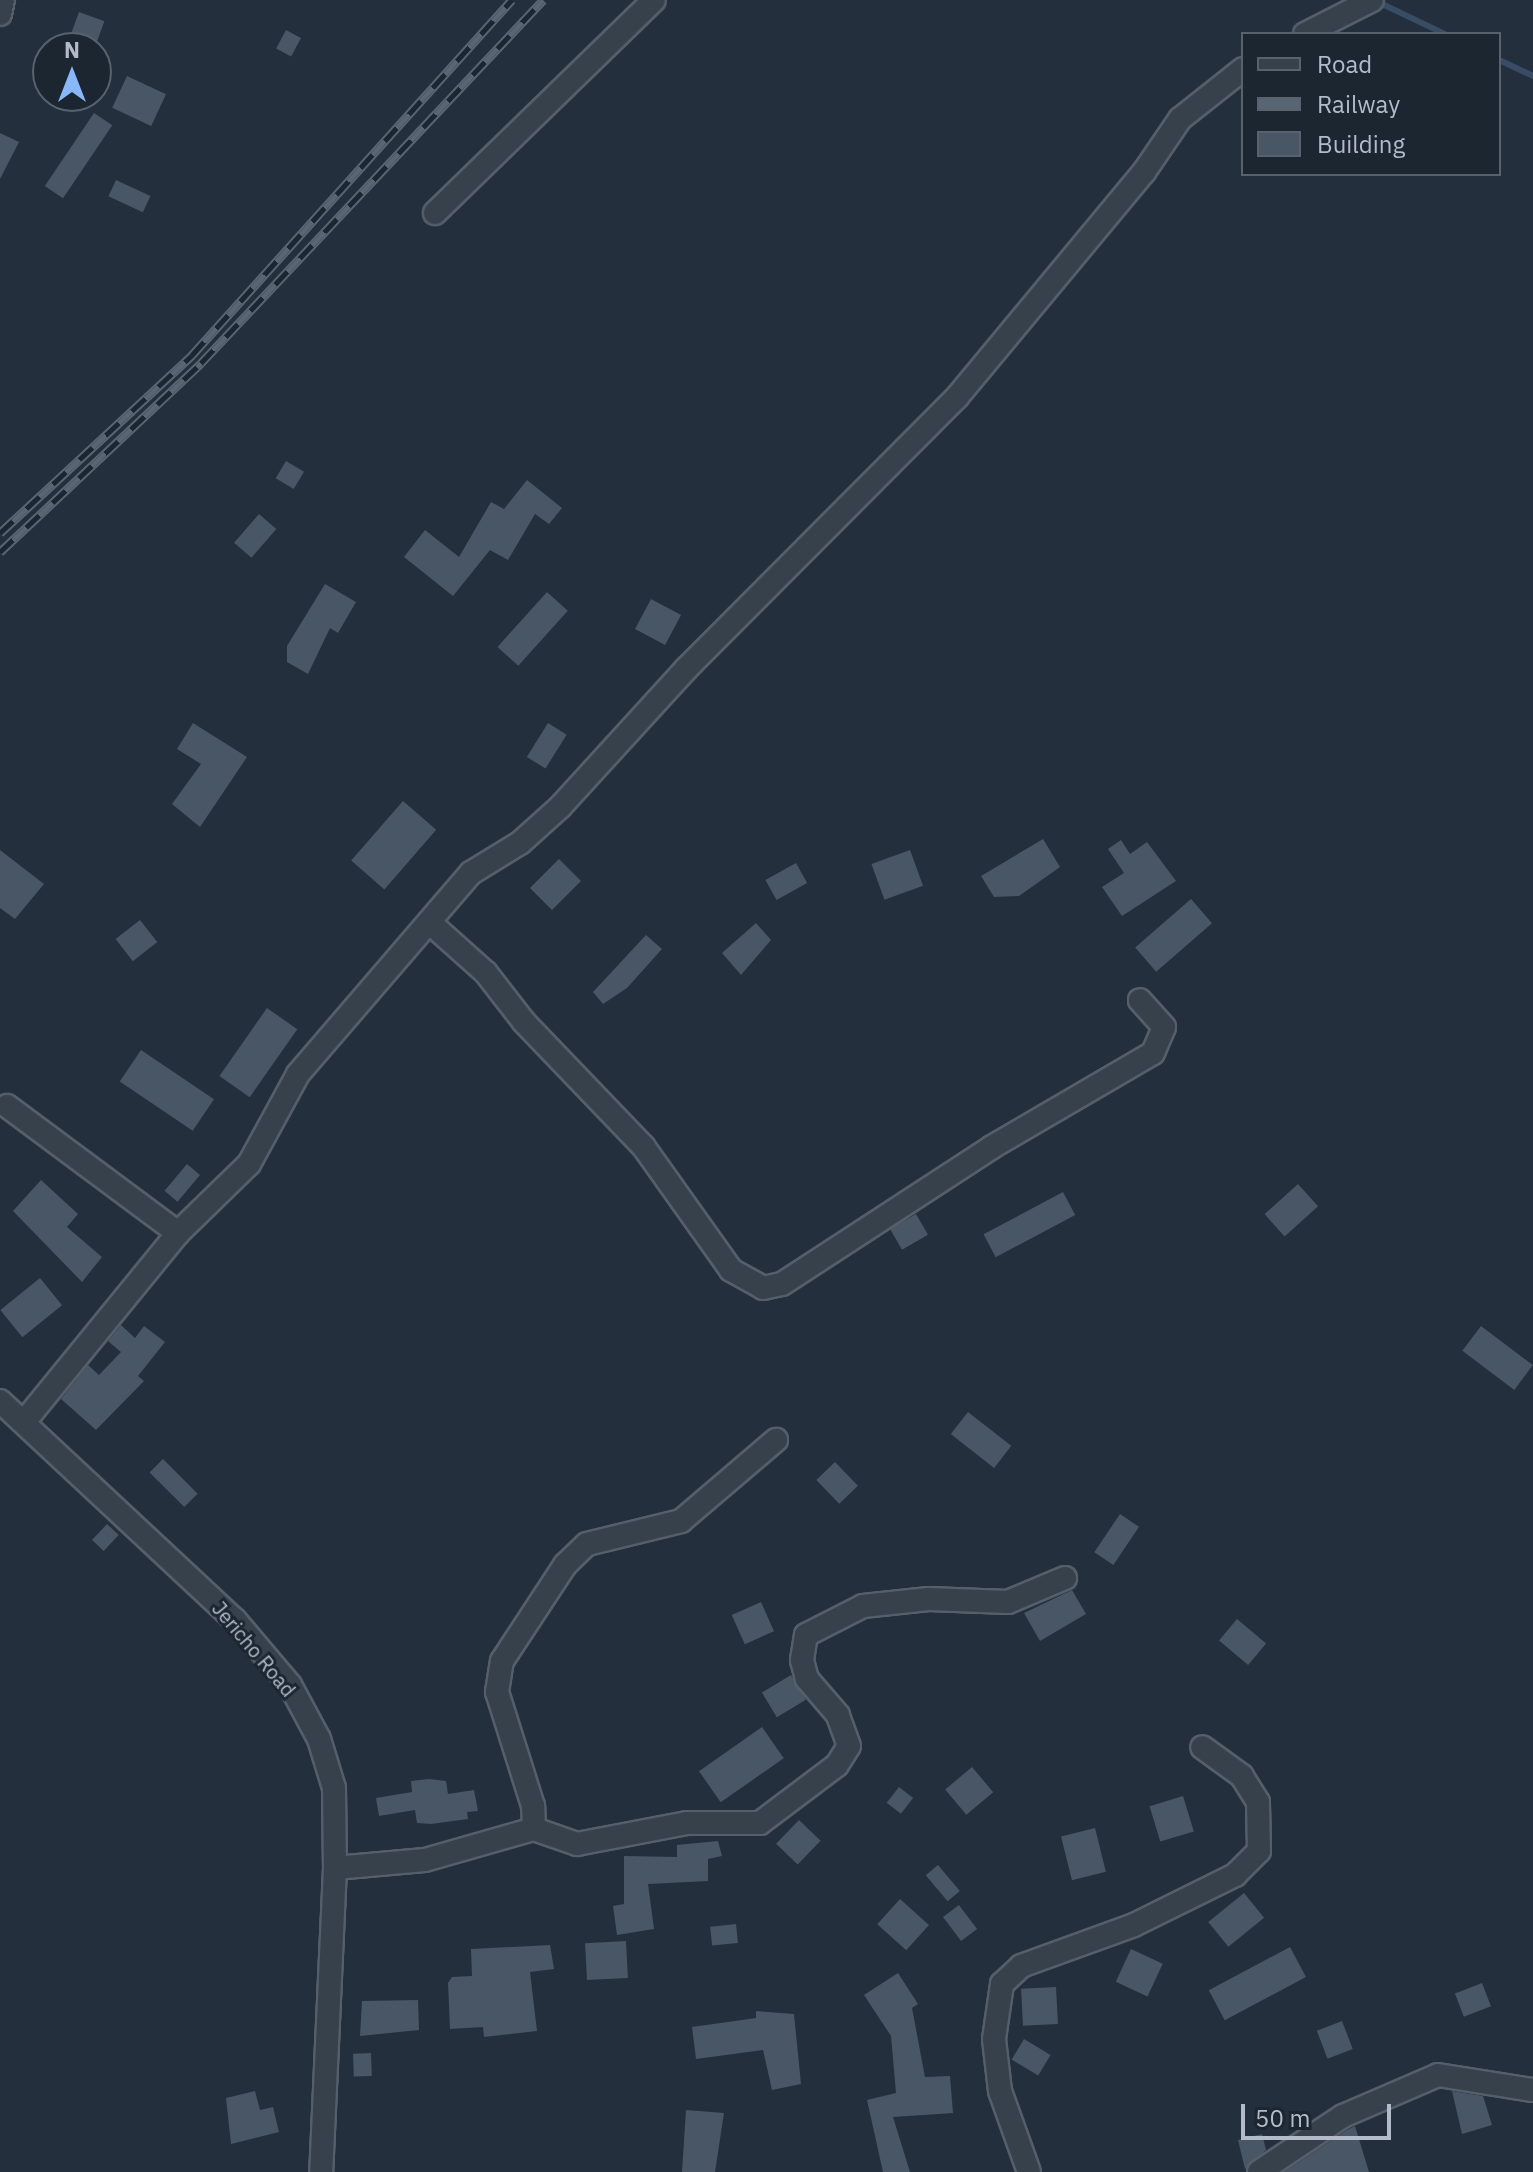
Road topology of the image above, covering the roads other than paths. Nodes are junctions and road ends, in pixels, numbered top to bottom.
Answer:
1 (3, 0) edge
2 (654, 0) edge
3 (1372, 0) edge
4 (0, 14) edge
5 (1309, 32) edge
6 (1241, 71) edge
7 (435, 213) dead end
8 (429, 922) junction
9 (1140, 1000) dead end
10 (7, 1106) dead end
11 (178, 1233) junction
12 (0, 1401) edge
13 (24, 1422) junction
14 (776, 1440) dead end
15 (1065, 1578) dead end
16 (1202, 1747) dead end
17 (534, 1829) junction
18 (335, 1868) junction
19 (1533, 2090) edge
20 (321, 2172) edge
21 (1029, 2172) edge
22 (1259, 2172) edge

1 - 4 street
2 - 7 street
3 - 5 street
6 - 8 street
8 - 9 street
8 - 11 street
10 - 11 street
11 - 13 street
12 - 13 street, Jericho Road
13 - 18 street, Jericho Road
14 - 17 street
15 - 17 street
16 - 21 street
17 - 18 street
18 - 20 street, Jericho Road
19 - 22 street

